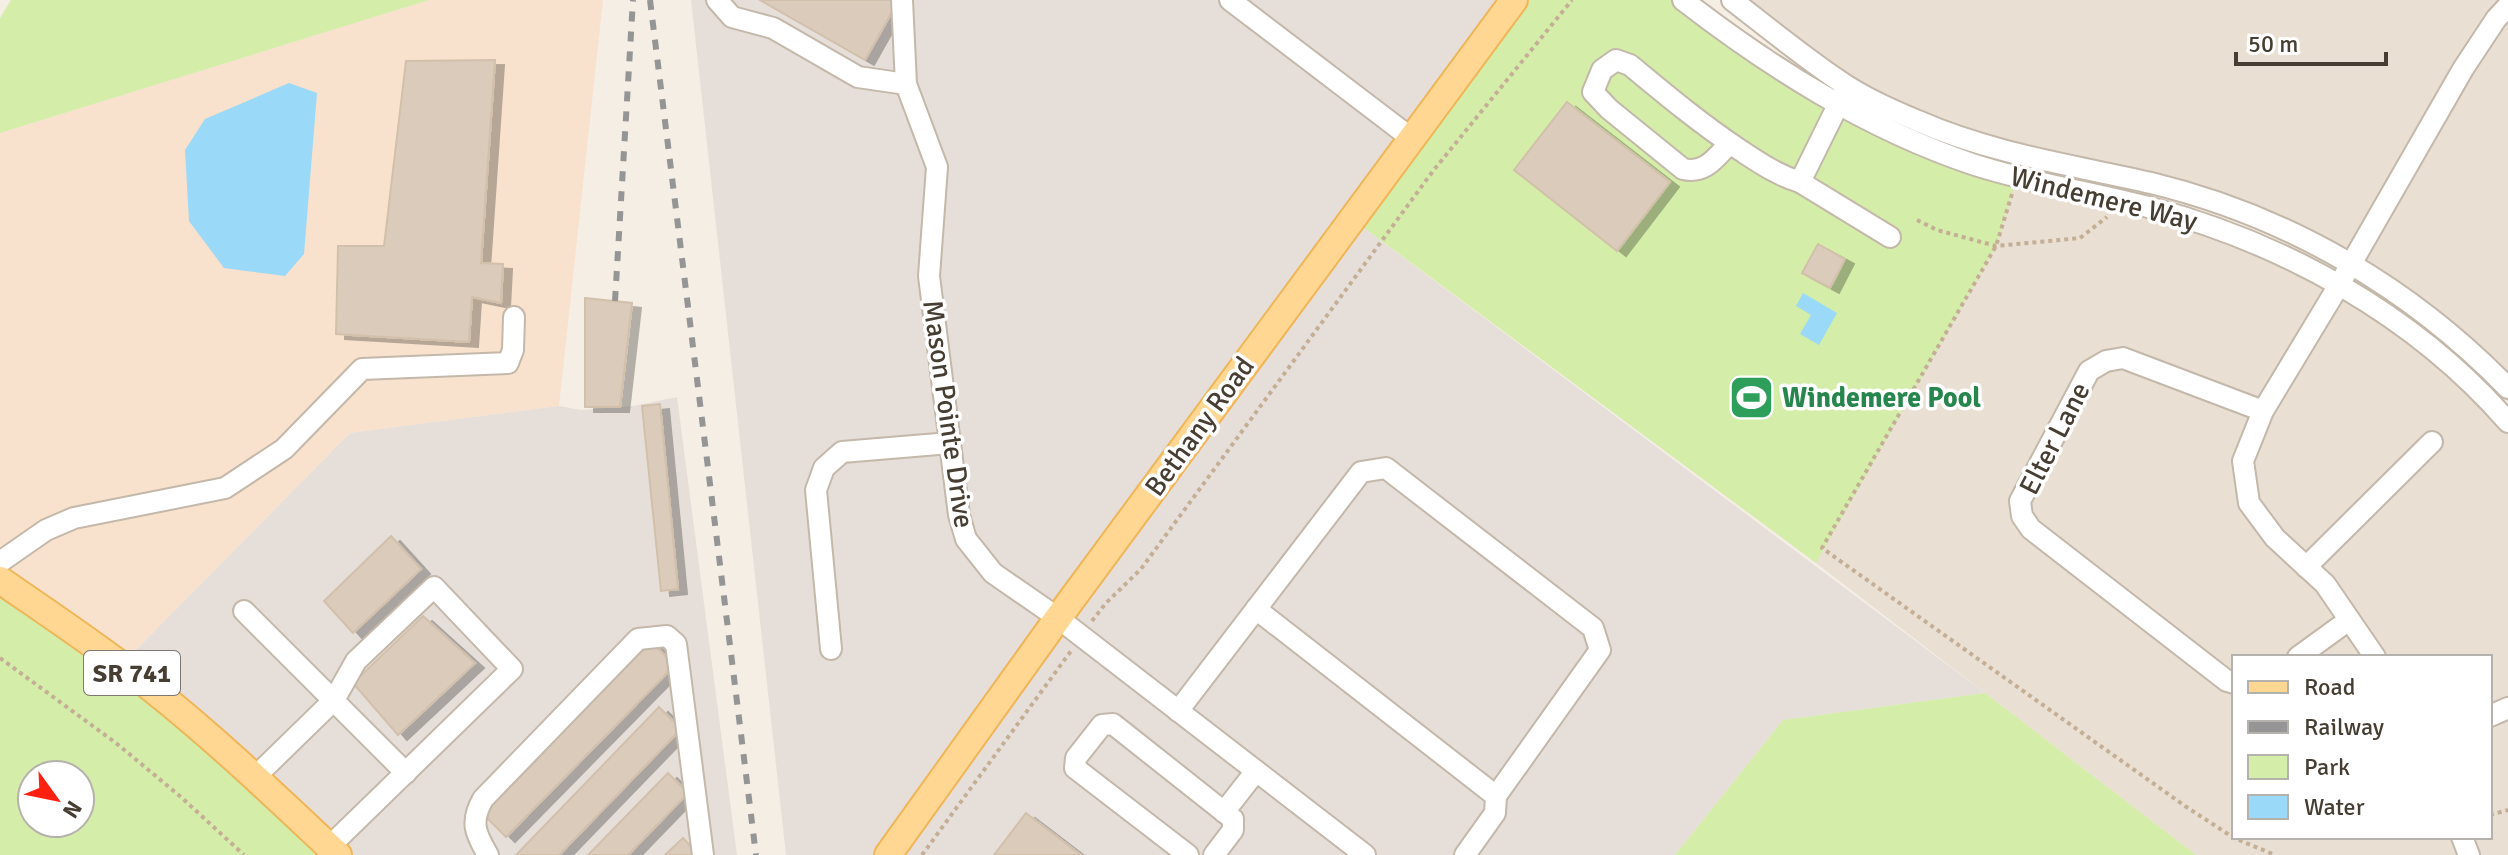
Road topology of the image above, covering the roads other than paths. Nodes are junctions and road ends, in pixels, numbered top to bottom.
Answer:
1 (717, 0) edge
2 (902, 0) edge
3 (1230, 0) edge
4 (1514, 0) edge
5 (1683, 0) edge
6 (1732, 0) edge
7 (2508, 6) edge
8 (906, 84) junction
9 (1843, 95) junction
10 (1411, 138) junction
11 (1730, 143) junction
12 (1800, 182) junction
13 (1890, 237) dead end
14 (2351, 263) junction
15 (2339, 285) junction
16 (514, 317) dead end
17 (2508, 388) edge
18 (2263, 411) junction
19 (2508, 422) edge
20 (2432, 442) dead end
21 (950, 443) junction
22 (0, 562) edge
23 (2306, 567) junction
24 (0, 580) edge
25 (1256, 609) junction
26 (244, 611) dead end
27 (1058, 618) junction
28 (2349, 620) junction
29 (831, 649) dead end
30 (2301, 655) edge
31 (2374, 655) edge
32 (2232, 682) edge
33 (334, 700) junction
34 (1178, 711) junction
35 (1256, 771) junction
36 (406, 773) junction
37 (255, 777) junction
38 (1496, 796) junction
39 (1224, 812) junction
40 (334, 851) edge
41 (488, 855) edge
42 (703, 855) edge
43 (888, 855) edge
44 (1188, 855) edge
45 (1214, 855) edge
46 (1365, 855) edge
47 (1465, 855) edge

1 - 8 street
2 - 8 street
3 - 10 street
4 - 10 main road, Bethany Road
5 - 9 street, Windemere Way
6 - 9 street, Windemere Way
7 - 14 street
8 - 21 street, Mason Pointe Drive
9 - 12 street
9 - 14 street, Windemere Way
9 - 15 street, Windemere Way
10 - 27 main road, Bethany Road
11 - 11 street
11 - 12 street
12 - 13 street
14 - 15 street
14 - 17 street, Windemere Way
15 - 18 street
15 - 19 street, Windemere Way
16 - 22 street
18 - 23 street
18 - 32 street, Elter Lane
20 - 23 street
21 - 27 street, Mason Pointe Drive
21 - 29 street
23 - 28 street
24 - 37 main road, SR 741
25 - 34 street
25 - 38 street
25 - 38 street
26 - 33 street
27 - 34 street, Mason Pointe Drive
27 - 43 main road, Bethany Road
28 - 30 street
28 - 31 street
33 - 36 street
33 - 36 street
33 - 37 street
34 - 35 street, Mason Pointe Drive
35 - 39 street
35 - 46 street, Mason Pointe Drive
36 - 40 street
37 - 40 main road, SR 741
38 - 47 street
39 - 44 street
39 - 45 street
41 - 42 street

